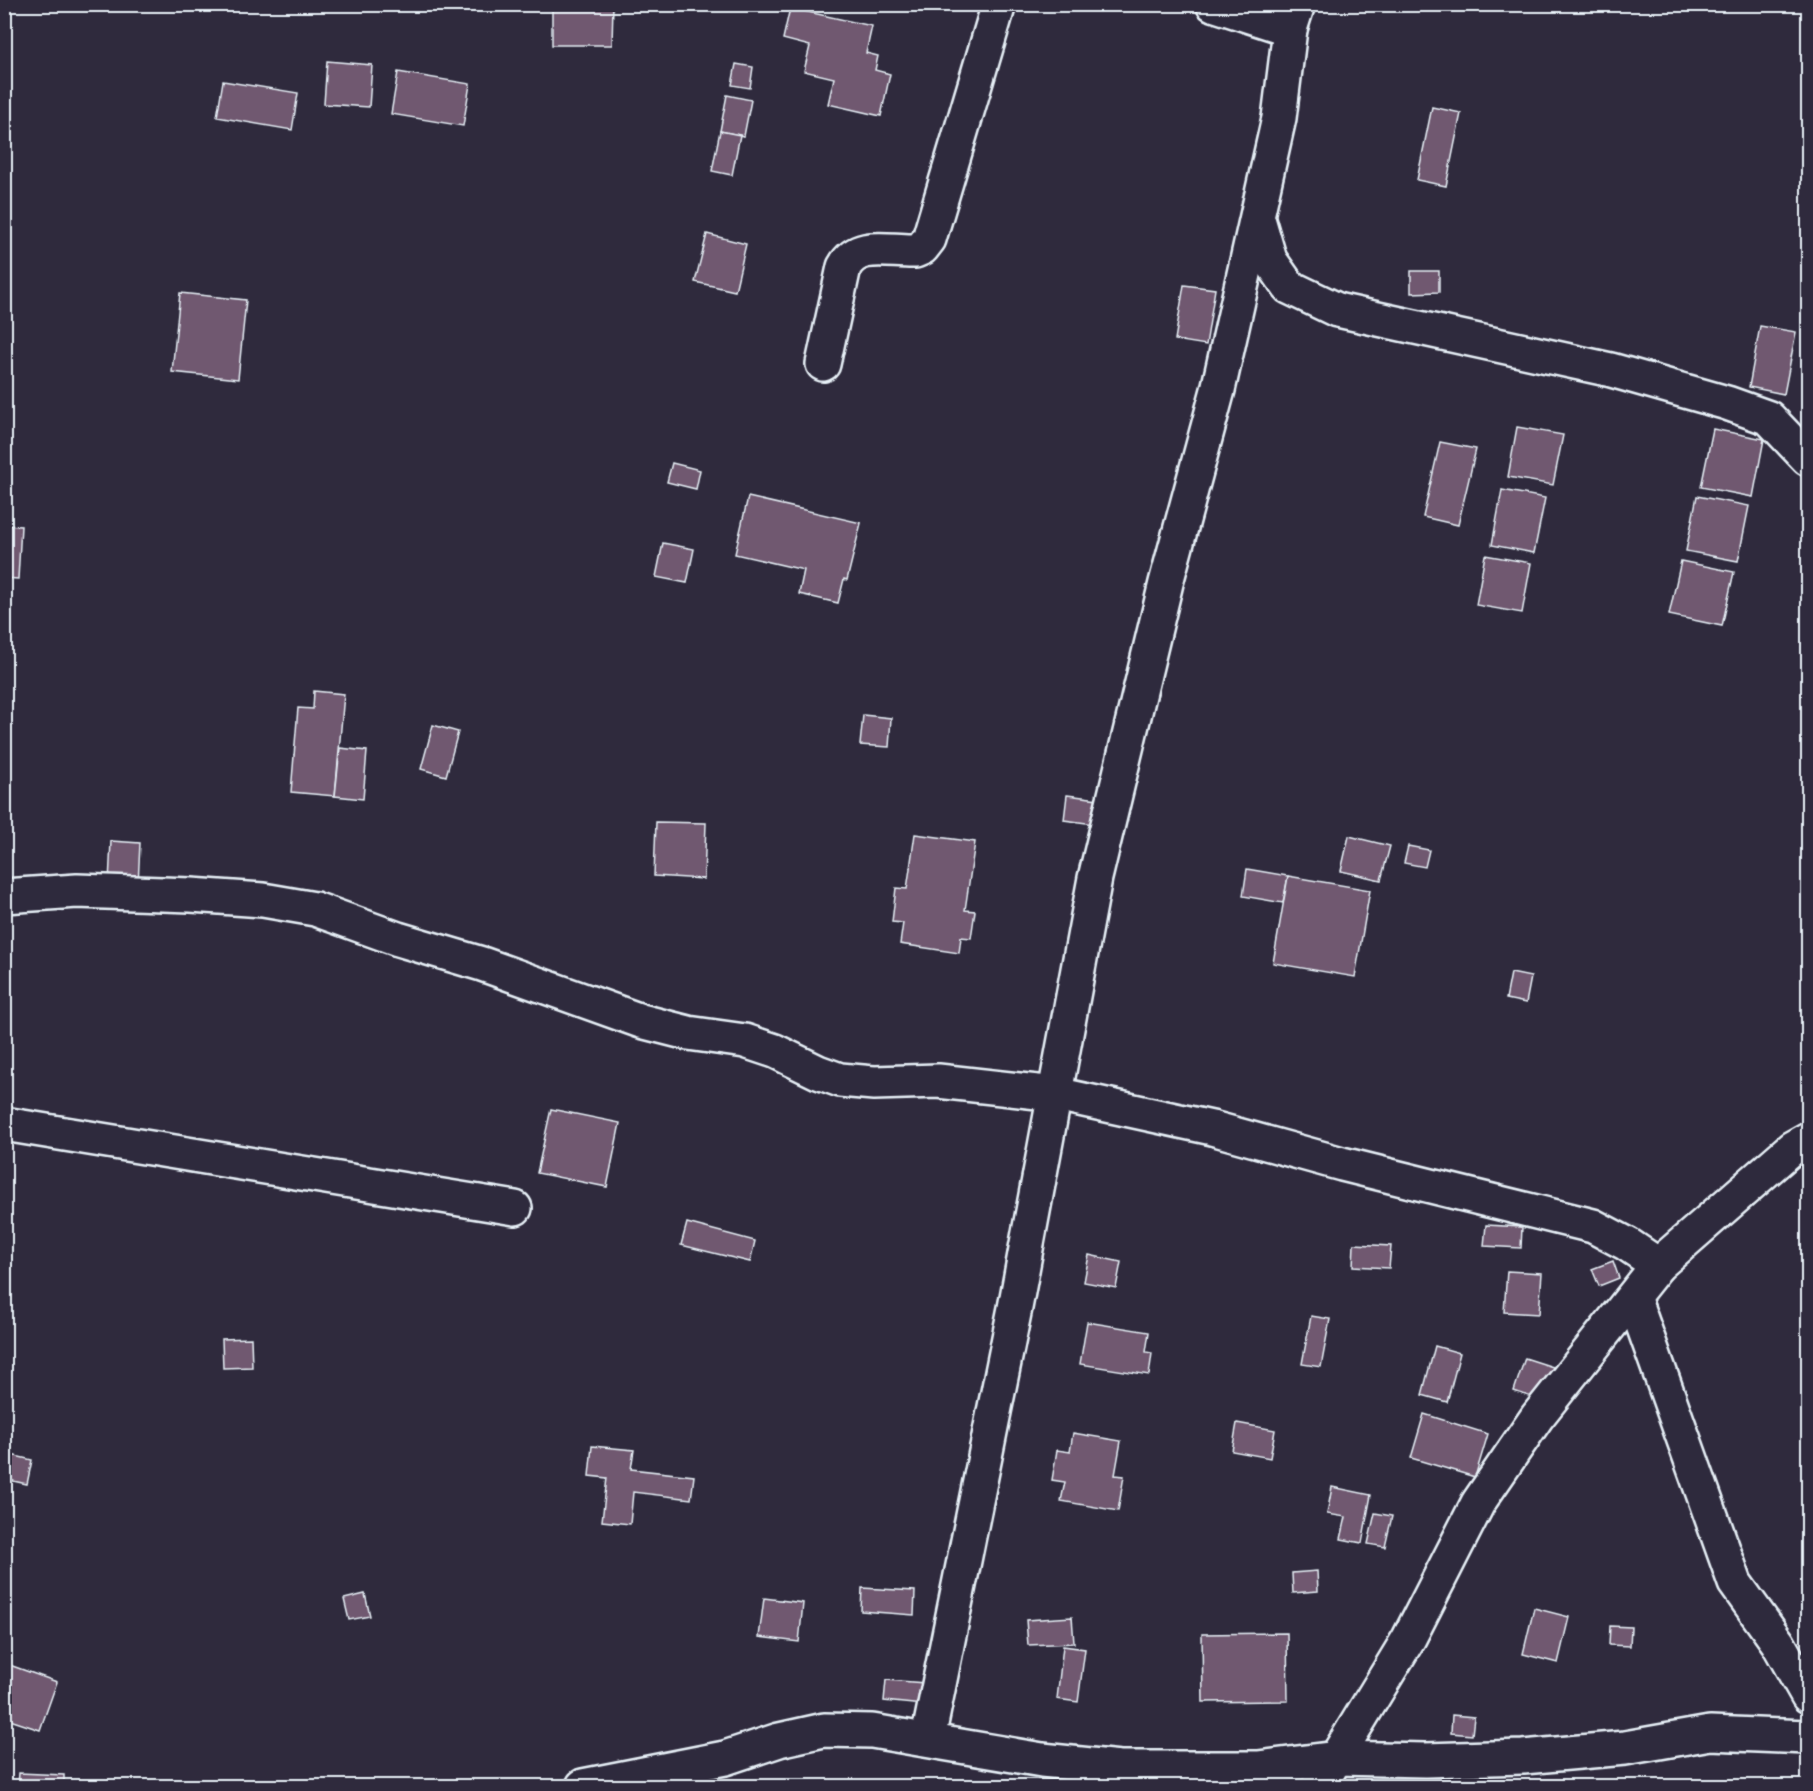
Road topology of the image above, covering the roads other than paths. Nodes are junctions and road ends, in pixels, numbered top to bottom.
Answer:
1 (999, 4) edge
2 (1213, 4) edge
3 (1294, 17) edge
4 (1257, 218) junction
5 (823, 364) dead end
6 (1809, 459) edge
7 (4, 896) edge
8 (1056, 1094) junction
9 (4, 1124) edge
10 (1809, 1139) edge
11 (514, 1208) dead end
12 (1658, 1264) junction
13 (1633, 1297) junction
14 (1809, 1696) edge
15 (1809, 1737) edge
16 (928, 1739) junction
17 (1338, 1758) junction
18 (583, 1786) edge
19 (1319, 1786) edge

1 - 5 street
2 - 3 street
3 - 4 street
4 - 6 street
4 - 8 street
7 - 8 street
8 - 12 street
8 - 16 street
9 - 11 street
10 - 12 street
12 - 13 street
13 - 14 street
13 - 17 street
15 - 17 street
16 - 17 street
16 - 18 street
17 - 19 street

